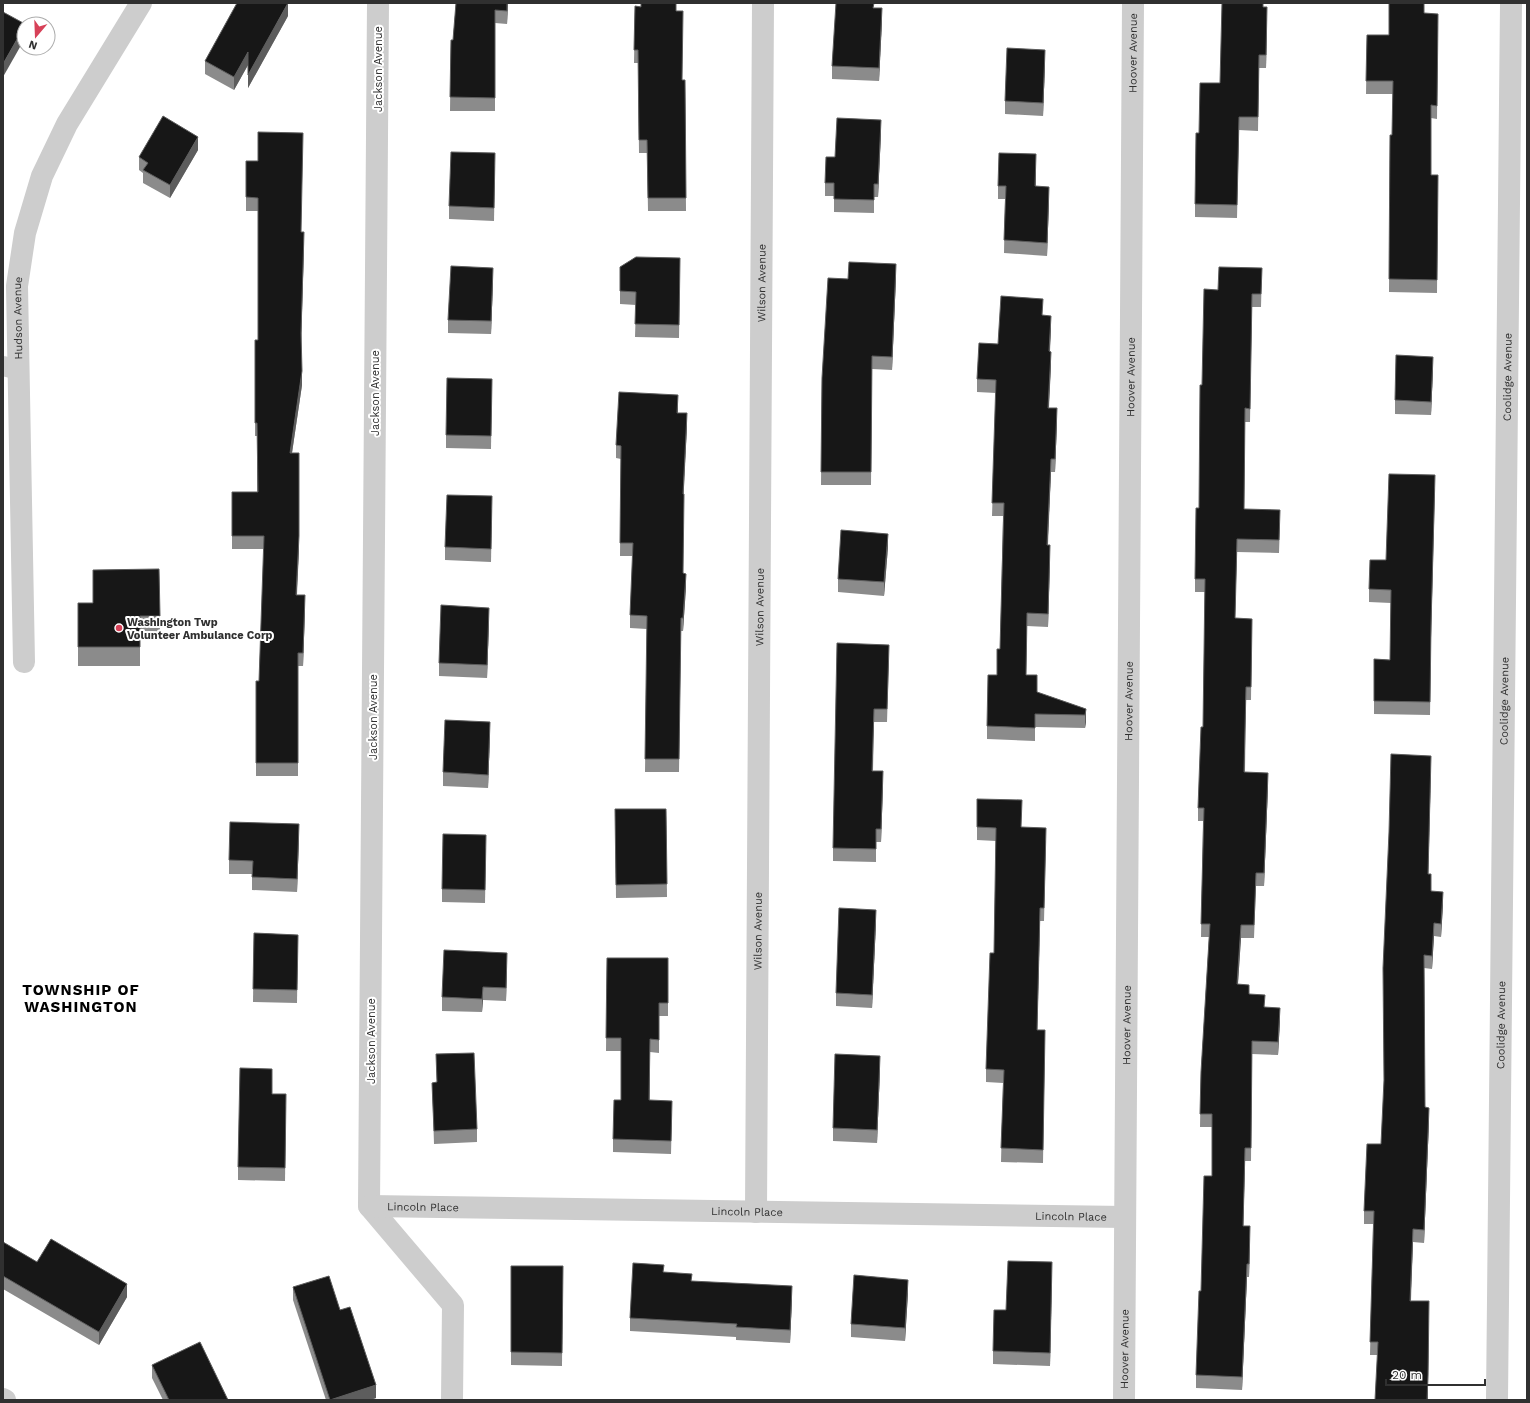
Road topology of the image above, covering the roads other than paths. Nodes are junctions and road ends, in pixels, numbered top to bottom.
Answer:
1 (142, 3) edge
2 (378, 3) edge
3 (763, 3) edge
4 (1133, 3) edge
5 (1511, 3) edge
6 (11, 368) edge
7 (24, 662) dead end
8 (369, 1206) junction
9 (756, 1212) junction
10 (1125, 1217) junction
11 (452, 1400) edge
12 (1124, 1400) edge
13 (1497, 1400) edge

1 - 6 street, Hudson Avenue
2 - 8 street, Jackson Avenue
3 - 9 street, Wilson Avenue
4 - 10 street, Hoover Avenue
5 - 13 street, Coolidge Avenue
6 - 7 street, Hudson Avenue
8 - 9 street, Lincoln Place
8 - 11 street
9 - 10 street, Lincoln Place
10 - 12 street, Hoover Avenue

